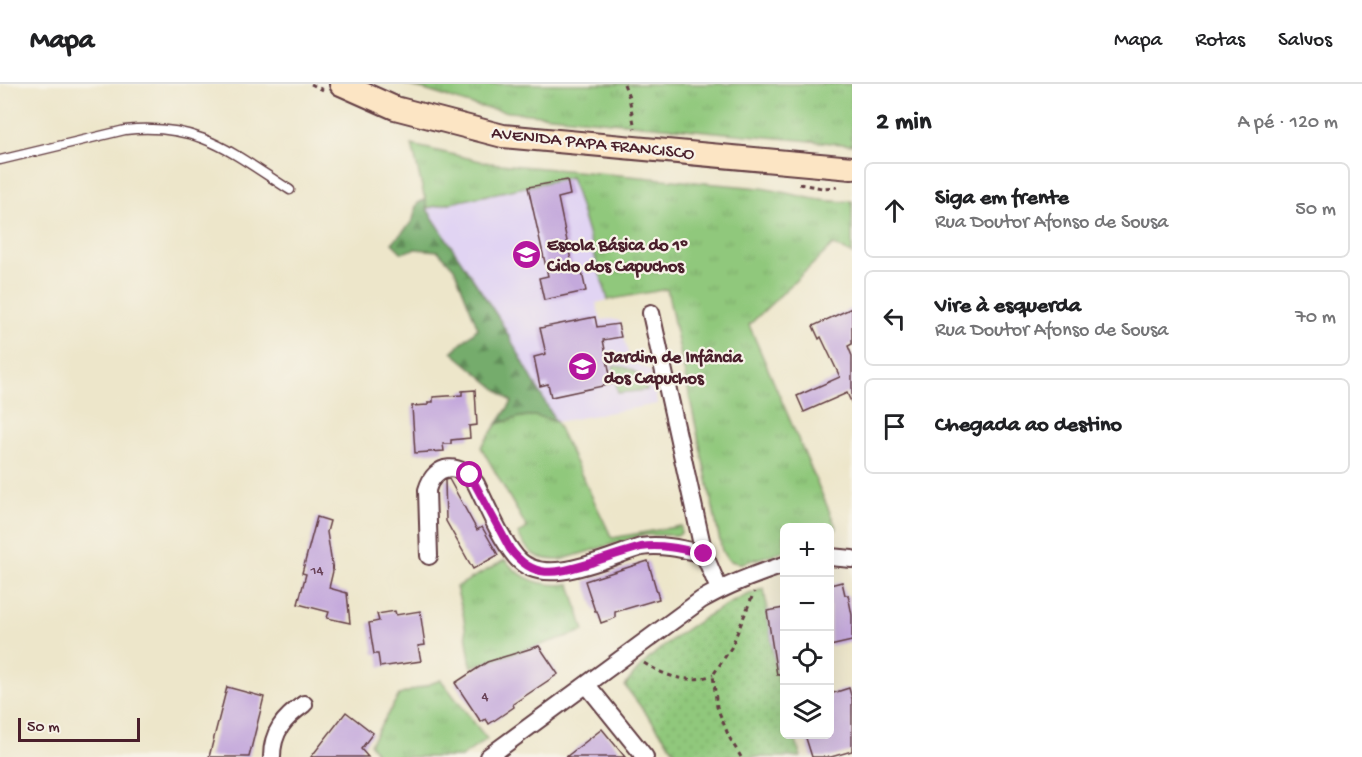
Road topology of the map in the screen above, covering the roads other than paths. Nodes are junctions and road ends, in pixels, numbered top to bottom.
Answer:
1 (340, 84) edge
2 (0, 160) edge
3 (852, 168) edge
4 (290, 190) dead end
5 (651, 313) dead end
6 (704, 554) junction
7 (429, 556) dead end
8 (834, 557) edge
9 (852, 559) edge
10 (780, 566) edge
11 (719, 589) junction
12 (587, 685) junction
13 (304, 704) dead end
14 (272, 757) edge
15 (488, 757) edge
16 (645, 757) edge

1 - 3 main road, AVENIDA PAPA FRANCISCO
2 - 4 lane
5 - 6 street
6 - 7 street
6 - 11 street
8 - 9 street
10 - 11 street
11 - 12 street
12 - 15 street
12 - 16 street
13 - 14 street

